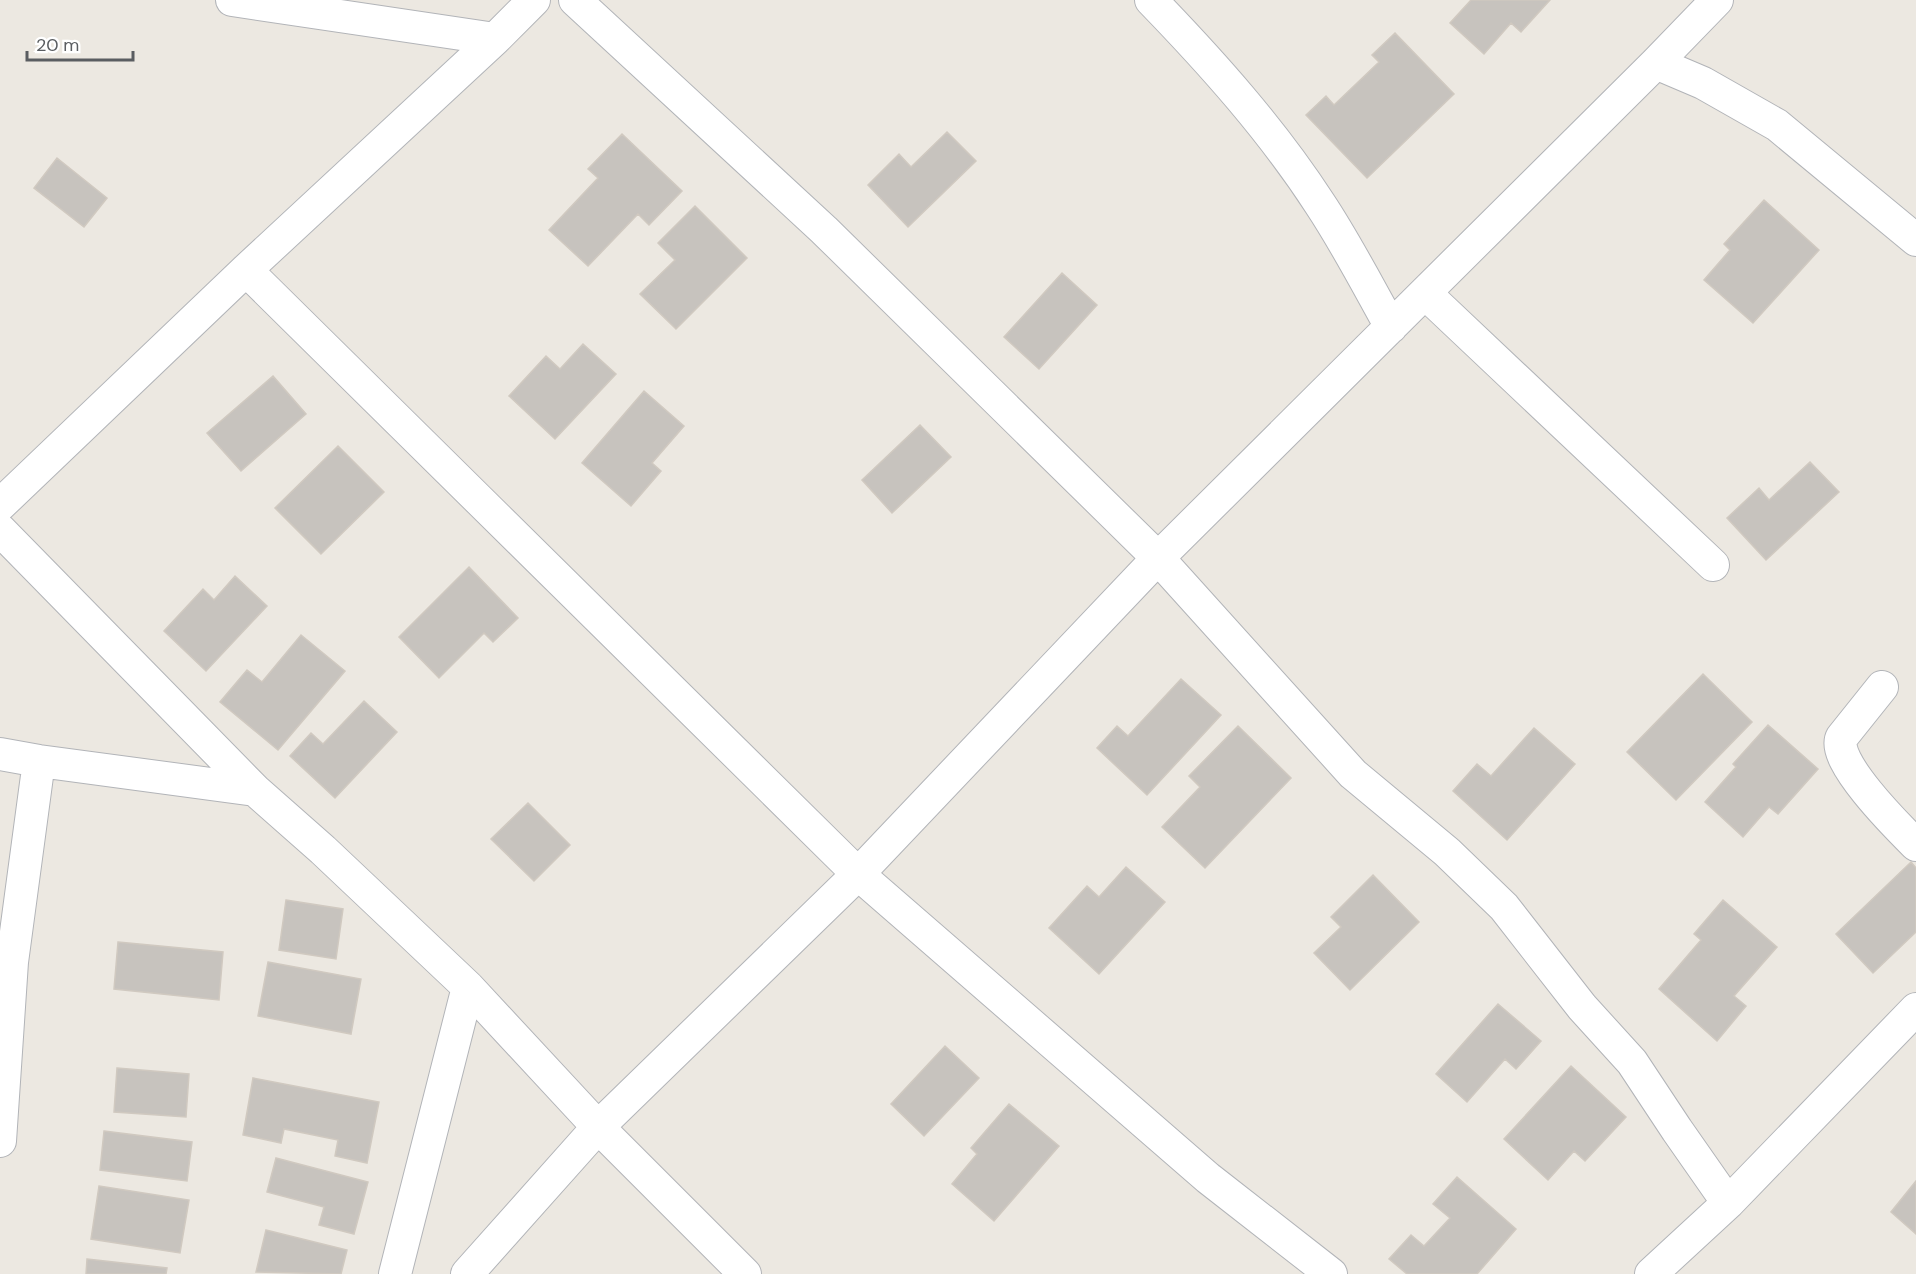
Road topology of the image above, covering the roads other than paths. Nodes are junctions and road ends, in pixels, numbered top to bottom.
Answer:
1 (232, 0) edge
2 (575, 0) edge
3 (1151, 0) edge
4 (1717, 0) edge
5 (527, 2) edge
6 (495, 39) junction
7 (1656, 63) junction
8 (1916, 240) edge
9 (246, 270) junction
10 (1425, 293) junction
11 (1391, 327) junction
12 (0, 505) edge
13 (0, 530) edge
14 (1158, 558) junction
15 (1713, 565) dead end
16 (1882, 687) dead end
17 (0, 754) edge
18 (39, 761) junction
19 (255, 790) junction
20 (1916, 845) edge
21 (858, 874) junction
22 (468, 987) junction
23 (1916, 1008) edge
24 (598, 1127) junction
25 (0, 1141) edge
26 (1728, 1203) junction
27 (395, 1274) edge
28 (467, 1274) edge
29 (745, 1274) edge
30 (1332, 1274) edge
31 (1652, 1274) edge

1 - 6 street
2 - 14 street
3 - 11 street
4 - 7 street
5 - 6 street
6 - 9 street
7 - 8 street
7 - 10 street
9 - 12 street
9 - 21 street
10 - 11 street
10 - 15 street
11 - 14 street
13 - 19 street
14 - 21 street
14 - 26 street
16 - 20 street
17 - 18 street
18 - 19 street
18 - 25 street
19 - 22 street
21 - 24 street
21 - 30 street
22 - 24 street
22 - 27 street
23 - 26 street
24 - 28 street
24 - 29 street
26 - 31 street

